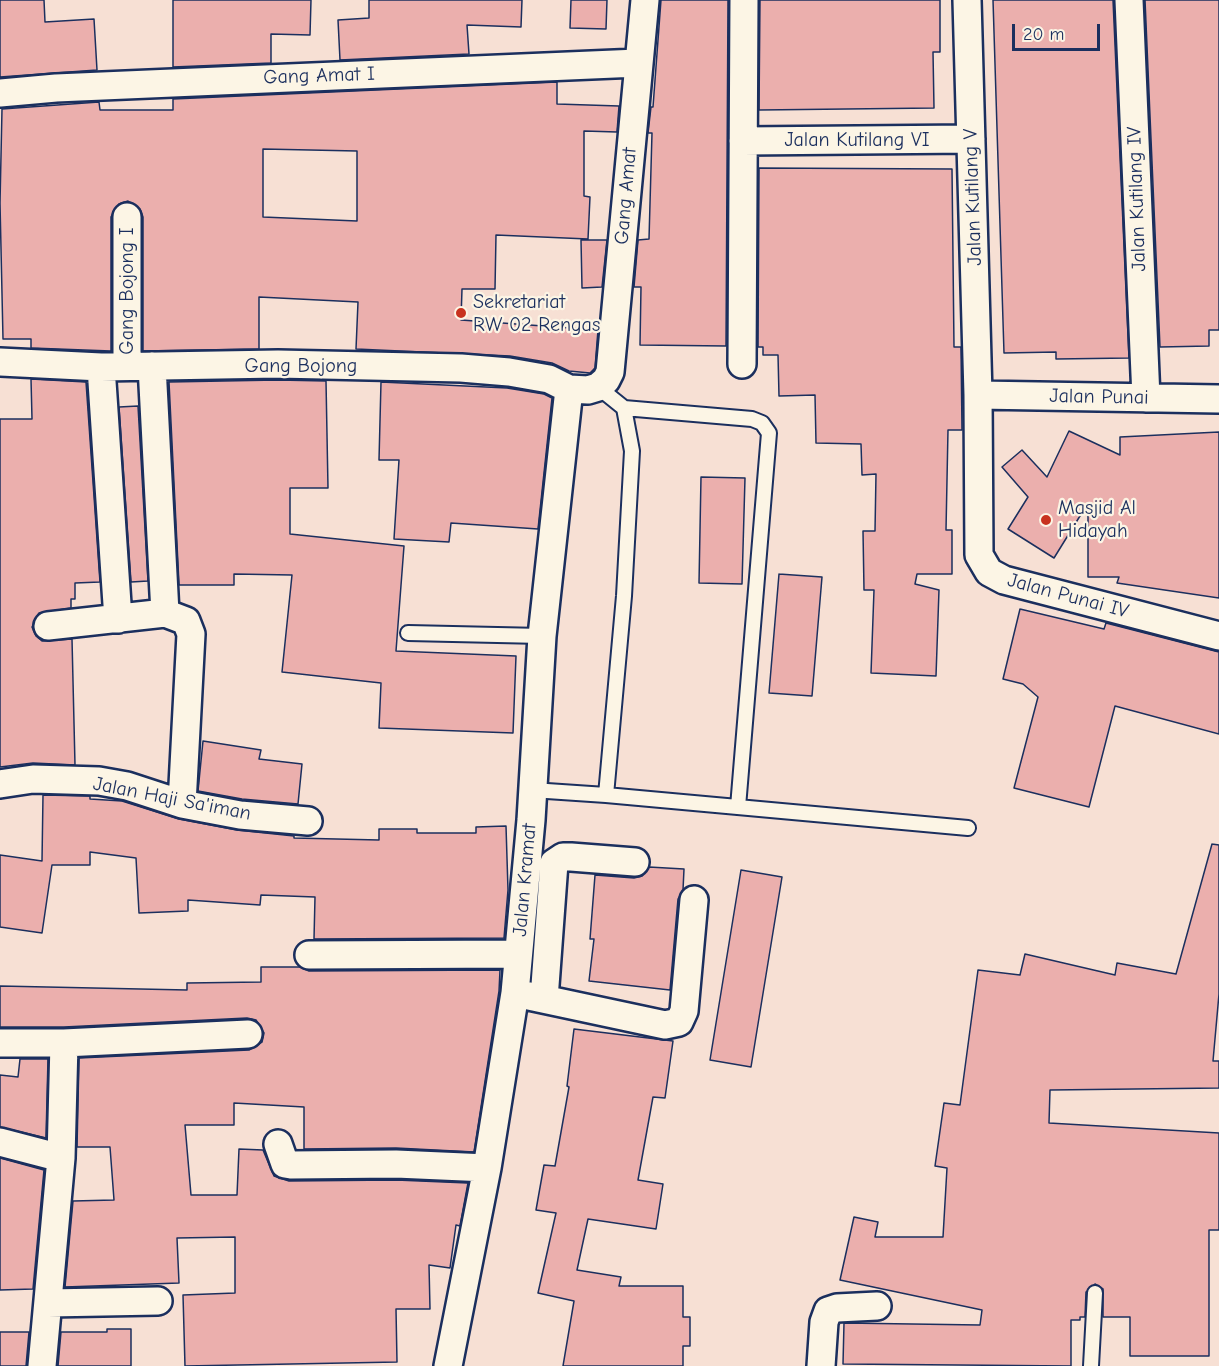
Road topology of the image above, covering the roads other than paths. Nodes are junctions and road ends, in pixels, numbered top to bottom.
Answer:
1 (645, 0) edge
2 (744, 0) edge
3 (968, 0) edge
4 (1129, 0) edge
5 (638, 63) junction
6 (0, 93) edge
7 (971, 139) junction
8 (743, 141) junction
9 (128, 217) dead end
10 (0, 362) edge
11 (742, 364) dead end
12 (127, 366) junction
13 (598, 387) junction
14 (569, 389) junction
15 (978, 395) junction
16 (1146, 398) junction
17 (1219, 399) edge
18 (624, 408) junction
19 (165, 613) junction
20 (118, 619) junction
21 (48, 626) dead end
22 (408, 633) dead end
23 (542, 636) junction
24 (1219, 636) edge
25 (0, 784) edge
26 (532, 790) junction
27 (606, 795) junction
28 (182, 804) junction
29 (738, 807) junction
30 (308, 821) dead end
31 (968, 828) dead end
32 (635, 862) dead end
33 (694, 900) dead end
34 (518, 954) junction
35 (309, 955) dead end
36 (515, 993) junction
37 (544, 999) junction
38 (248, 1034) dead end
39 (0, 1043) edge
40 (64, 1044) junction
41 (0, 1142) edge
42 (278, 1144) dead end
43 (61, 1158) junction
44 (487, 1167) junction
45 (1095, 1293) dead end
46 (158, 1301) dead end
47 (48, 1303) junction
48 (877, 1306) dead end
49 (42, 1366) edge
50 (448, 1366) edge
51 (821, 1366) edge
52 (1091, 1366) edge

1 - 5 street, Gang Amat
2 - 8 street
3 - 7 street, Jalan Kutilang V
4 - 16 street, Jalan Kutilang IV
5 - 6 street, Gang Amat I
5 - 13 street, Gang Amat
7 - 8 street, Jalan Kutilang VI
7 - 15 street, Jalan Kutilang V
8 - 11 street
9 - 12 street, Gang Bojong I
10 - 12 street, Gang Bojong
12 - 14 street, Gang Bojong
12 - 19 street
12 - 20 street
13 - 14 street, Gang Bojong
13 - 18 lane
14 - 23 street, Jalan Kramat
15 - 16 street, Jalan Punai
15 - 24 street, Jalan Punai IV
16 - 17 street, Jalan Punai
18 - 27 lane
18 - 29 lane
19 - 20 street
19 - 28 street
20 - 21 street
22 - 23 lane
23 - 26 street, Jalan Kramat
25 - 28 street, Jalan Haji Sa'iman
26 - 27 lane
26 - 34 street, Jalan Kramat
27 - 29 lane
28 - 30 street, Jalan Haji Sa'iman
29 - 31 lane
32 - 37 street
33 - 37 street
34 - 35 street
34 - 36 street, Jalan Kramat
36 - 37 street
36 - 44 street, Jalan Kramat
38 - 40 street
39 - 40 street
40 - 43 street
41 - 43 street
42 - 44 street
43 - 47 street
44 - 50 street, Jalan Kramat
45 - 52 lane
46 - 47 street
47 - 49 street
48 - 51 street

